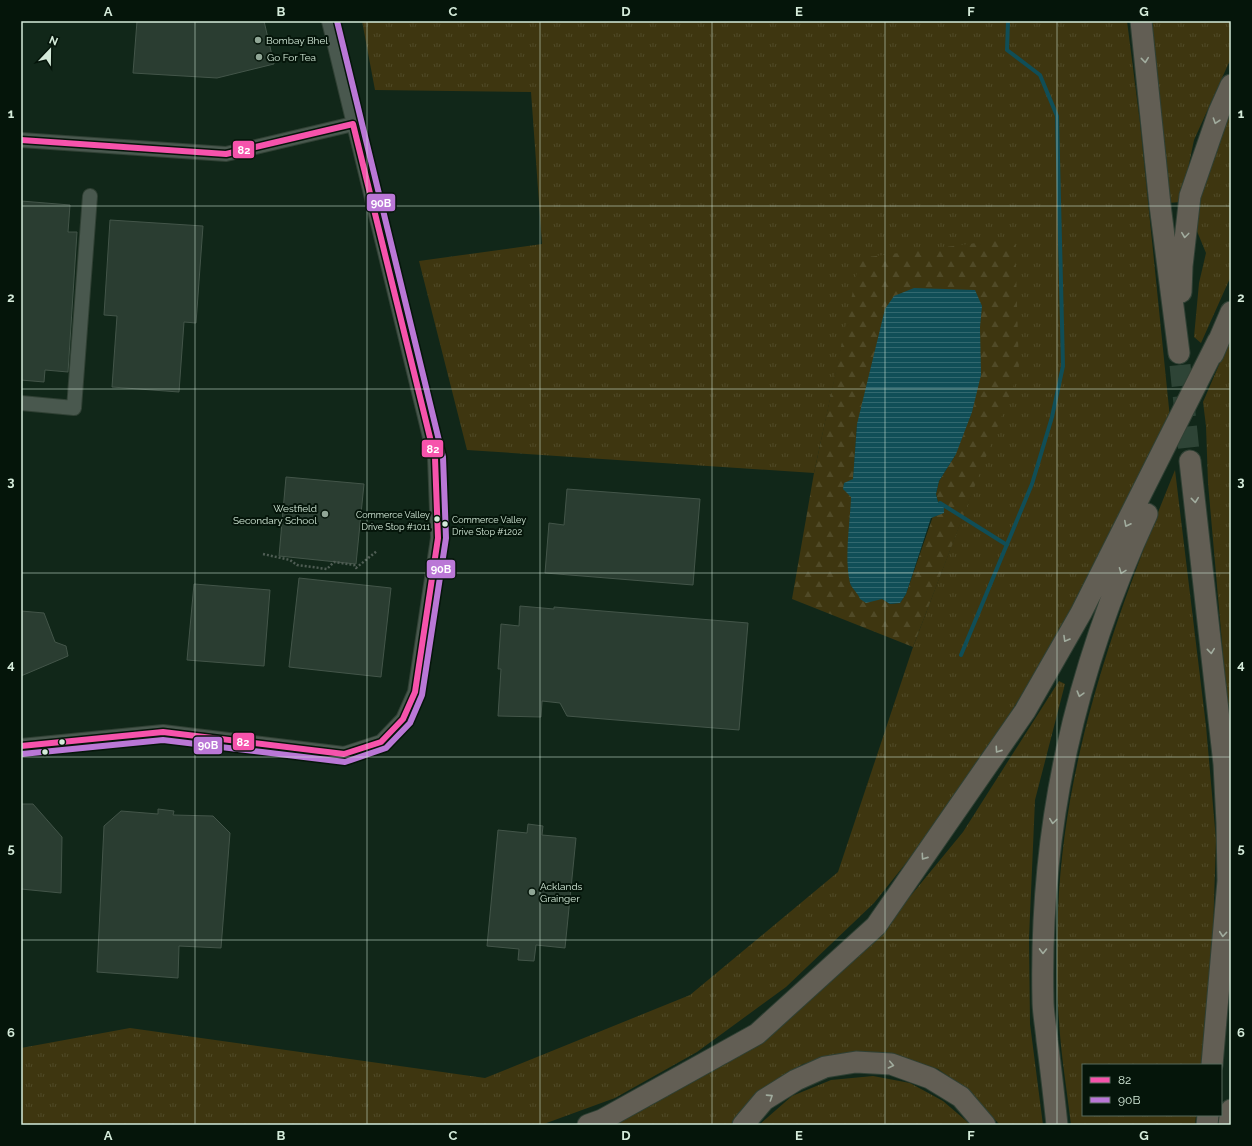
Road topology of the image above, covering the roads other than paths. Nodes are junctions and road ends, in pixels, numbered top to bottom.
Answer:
1 (328, 21) edge
2 (1141, 21) edge
3 (1231, 85) edge
4 (353, 124) junction
5 (21, 140) edge
6 (90, 196) dead end
7 (1231, 312) edge
8 (1218, 341) junction
9 (21, 403) edge
10 (1190, 461) tunnel mouth
11 (21, 746) edge
12 (1212, 1064) edge
13 (1231, 1110) edge
14 (588, 1125) edge
15 (743, 1125) edge
16 (985, 1125) edge
17 (1057, 1125) edge
18 (1229, 1125) edge

1 - 4 street
2 - 3 highway
4 - 5 street
4 - 11 street
6 - 9 street
7 - 8 highway
8 -> 14 highway
8 -> 17 highway
10 -> 12 highway
13 - 18 highway
15 -> 16 highway

